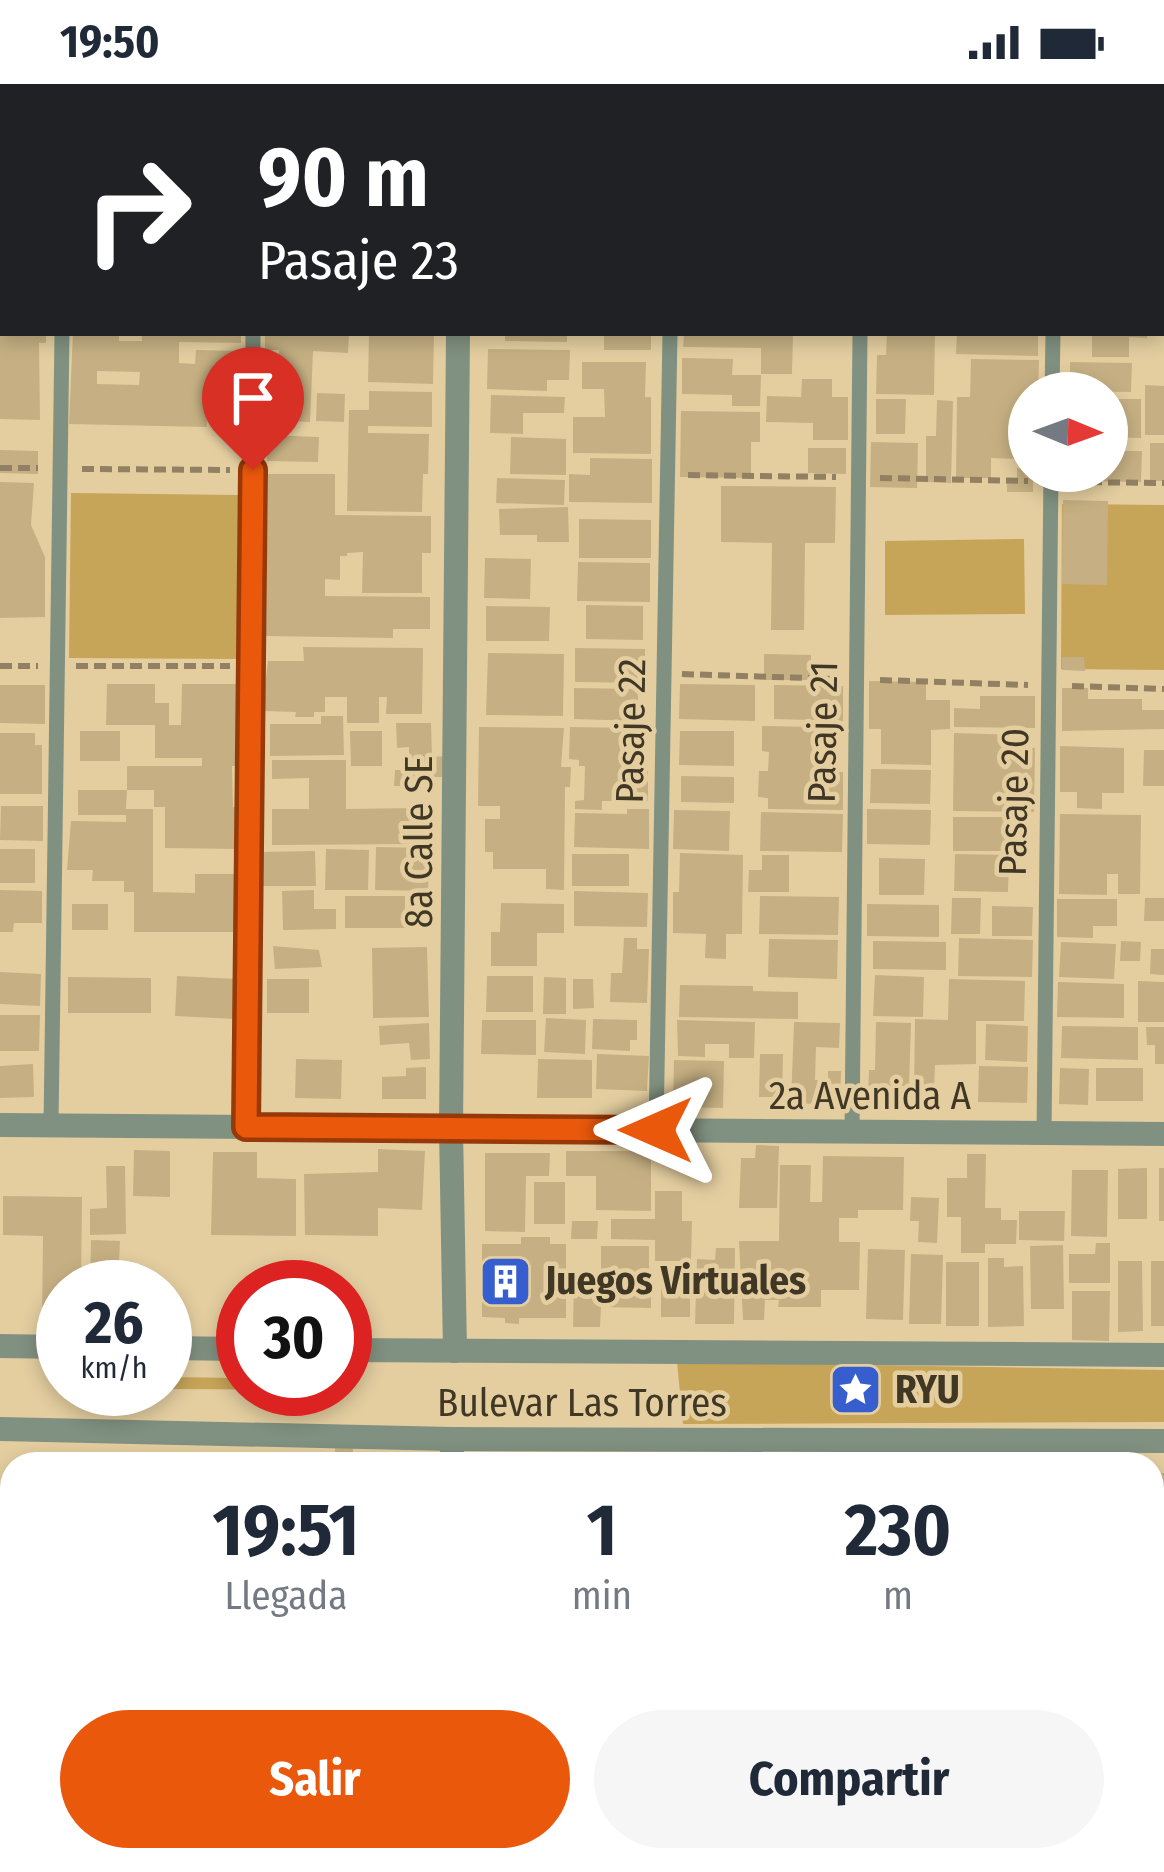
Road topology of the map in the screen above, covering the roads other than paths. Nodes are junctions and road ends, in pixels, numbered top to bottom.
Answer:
1 (62, 336) edge
2 (253, 336) edge
3 (458, 336) edge
4 (670, 336) edge
5 (860, 336) edge
6 (1053, 336) edge
7 (1052, 372) edge
8 (1051, 492) edge
9 (0, 1125) edge
10 (51, 1126) junction
11 (246, 1127) junction
12 (451, 1129) junction
13 (656, 1130) junction
14 (852, 1132) junction
15 (1044, 1133) junction
16 (1164, 1134) edge
17 (0, 1346) edge
18 (36, 1347) edge
19 (372, 1350) edge
20 (455, 1351) junction
21 (1164, 1355) edge
22 (0, 1429) edge
23 (1164, 1441) edge
24 (452, 1451) edge

1 - 10 lane
2 - 11 lane
3 - 12 street, 8a Calle SE
4 - 13 lane, Pasaje 22
5 - 14 lane, Pasaje 21
6 - 7 lane
8 - 15 lane, Pasaje 20
9 - 10 street, 2a Avenida A
10 - 11 street, 2a Avenida A
11 - 12 street, 2a Avenida A
12 - 13 street, 2a Avenida A
12 - 20 street, 8a Calle SE
13 - 14 street, 2a Avenida A
14 - 15 street, 2a Avenida A
15 - 16 street, 2a Avenida A
17 - 18 street
19 - 20 street, Bulevar Las Torres
20 - 21 street, Bulevar Las Torres
22 - 24 street, Bulevar Las Torres
23 - 24 street, Bulevar Las Torres

